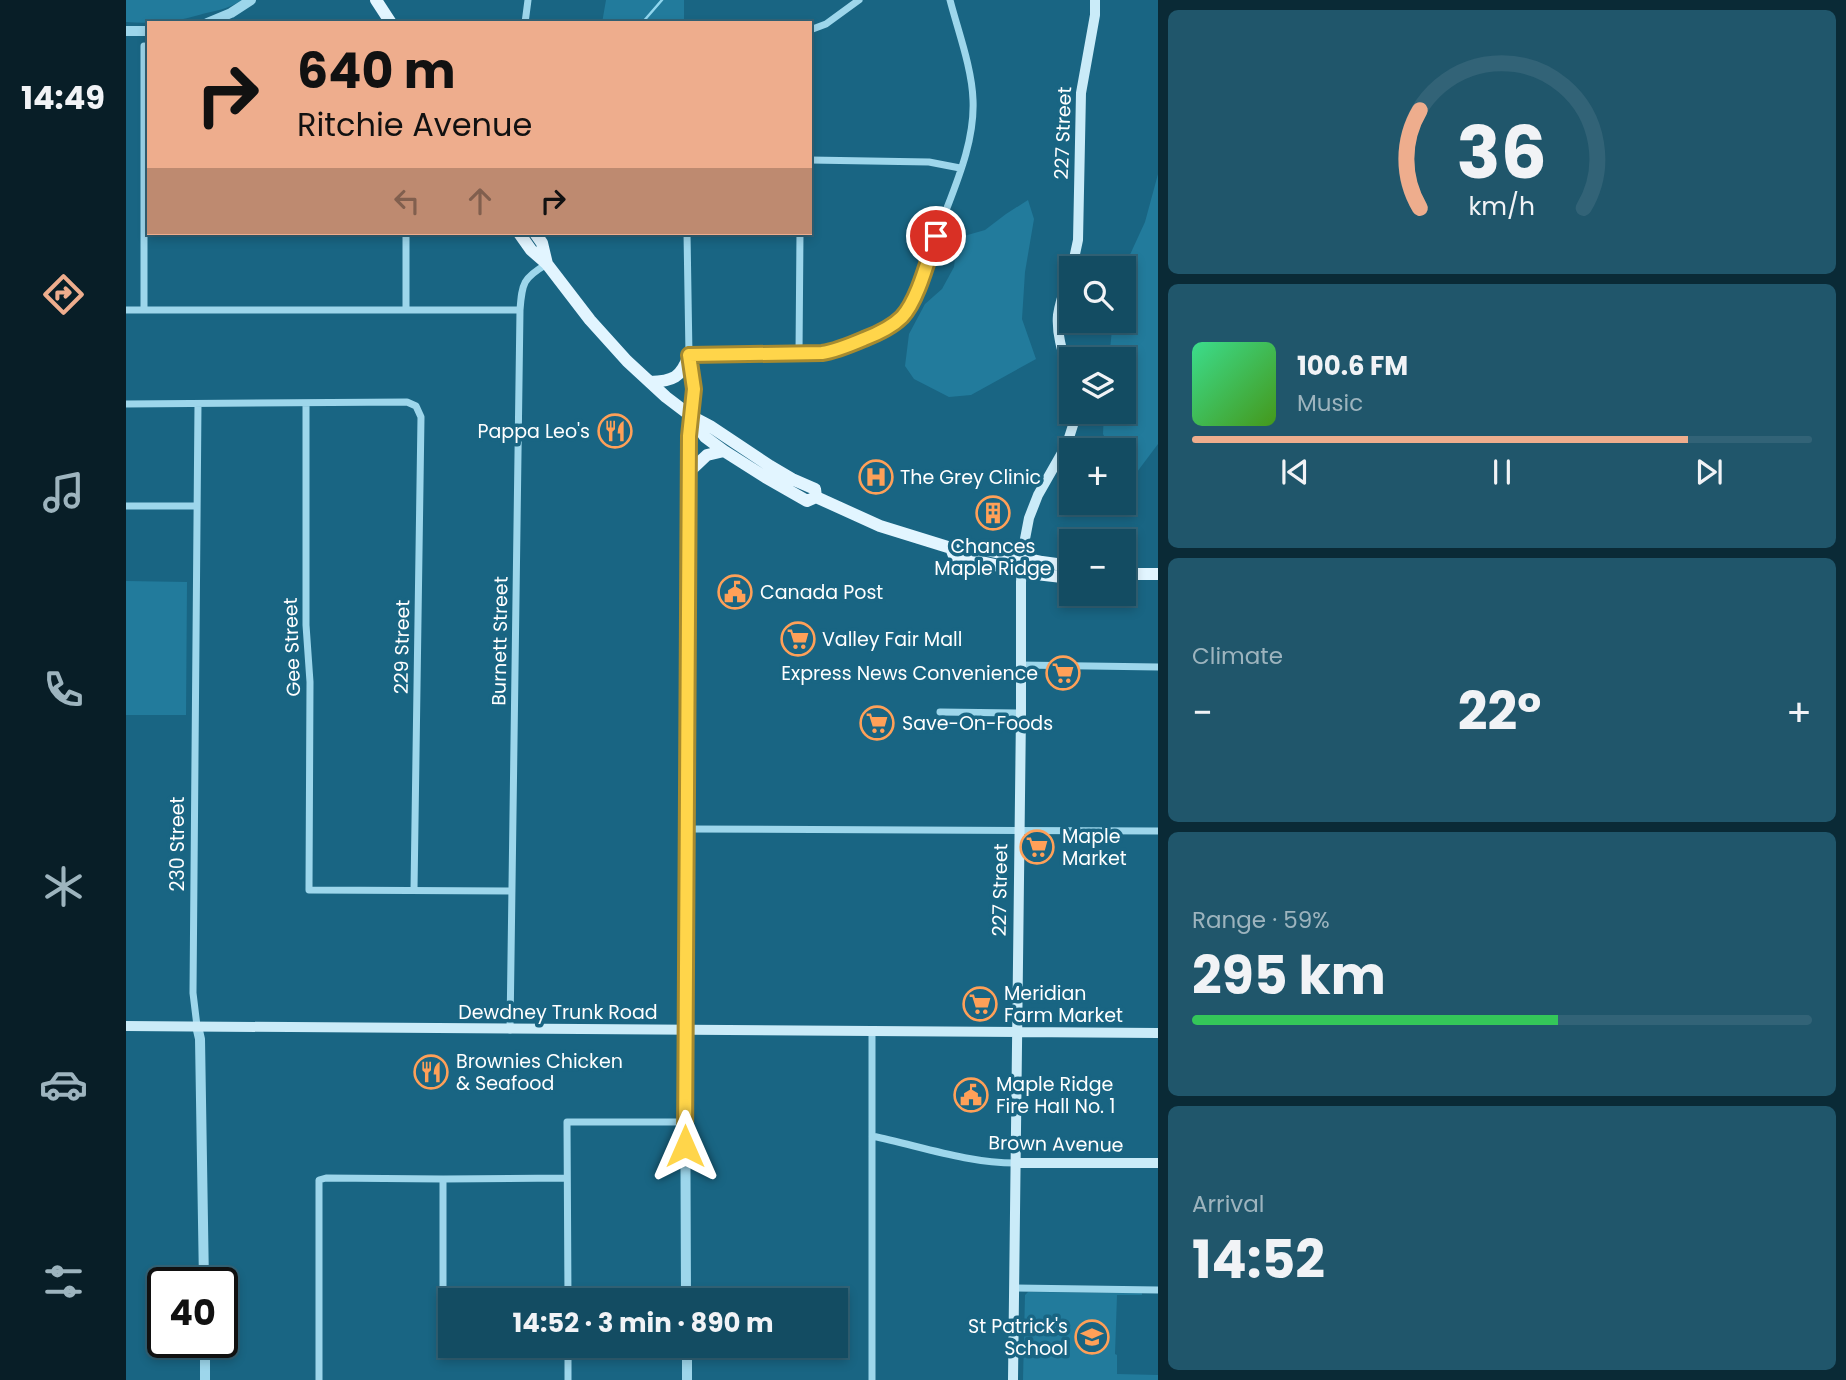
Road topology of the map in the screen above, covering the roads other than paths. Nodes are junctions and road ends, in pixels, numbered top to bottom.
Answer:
1 (251, 0) edge
2 (376, 0) edge
3 (528, 0) edge
4 (859, 0) edge
5 (950, 0) edge
6 (1096, 0) edge
7 (211, 21) edge
8 (390, 21) edge
9 (525, 21) edge
10 (812, 29) edge
11 (126, 31) edge
12 (147, 31) edge
13 (144, 46) dead end
14 (812, 160) edge
15 (960, 168) junction
16 (406, 235) edge
17 (520, 235) edge
18 (536, 235) edge
19 (687, 235) edge
20 (800, 235) edge
21 (1075, 256) edge
22 (547, 264) junction
23 (126, 310) edge
24 (144, 310) junction
25 (406, 310) junction
26 (520, 310) junction
27 (1059, 312) edge
28 (1061, 347) edge
29 (799, 353) junction
30 (689, 355) junction
31 (650, 382) junction
32 (306, 403) junction
33 (126, 404) edge
34 (198, 404) junction
35 (691, 416) junction
36 (1073, 424) edge
37 (724, 451) junction
38 (689, 472) junction
39 (816, 498) junction
40 (126, 506) edge
41 (197, 506) junction
42 (1022, 564) junction
43 (1059, 566) edge
44 (1136, 574) edge
45 (1158, 574) edge
46 (1059, 577) edge
47 (1020, 665) junction
48 (1158, 667) edge
49 (940, 712) dead end
50 (1021, 713) junction
51 (688, 829) junction
52 (1019, 830) junction
53 (1158, 831) edge
54 (414, 890) junction
55 (512, 891) junction
56 (126, 1026) edge
57 (197, 1026) junction
58 (510, 1030) junction
59 (685, 1030) junction
60 (872, 1031) junction
61 (1017, 1032) junction
62 (1158, 1032) edge
63 (685, 1122) junction
64 (872, 1136) junction
65 (1016, 1163) junction
66 (1158, 1163) edge
67 (566, 1178) junction
68 (443, 1179) junction
69 (204, 1267) edge
70 (443, 1288) edge
71 (568, 1288) edge
72 (687, 1288) edge
73 (1014, 1288) junction
74 (1158, 1290) edge
75 (205, 1358) edge
76 (568, 1358) edge
77 (687, 1358) edge
78 (205, 1380) edge
79 (319, 1380) edge
80 (568, 1380) edge
81 (687, 1380) edge
82 (872, 1380) edge
83 (1013, 1380) edge

1 - 7 street
2 - 8 main road
3 - 9 street
4 - 10 street
5 - 15 street
6 - 21 main road, 227 Street
11 - 12 street
13 - 24 street
14 - 15 street
15 - 29 street
16 - 25 street
17 - 22 main road
18 - 22 main road
19 - 30 street
20 - 29 street
22 - 26 street, Burnett Street
22 - 31 main road
23 - 24 street
24 - 25 street
25 - 26 street
26 - 55 street, Burnett Street
27 - 28 main road, 227 Street
29 - 30 street
30 - 31 main road
30 - 35 street
31 - 35 main road
32 - 34 street
32 - 54 street, Gee Street
32 - 54 street, 229 Street
33 - 34 street
34 - 41 street, 230 Street
35 - 37 main road
35 - 38 street
35 - 39 main road
36 - 42 main road, 227 Street
37 - 38 main road
37 - 39 main road
38 - 51 street
39 - 42 main road
40 - 41 street
41 - 57 street, 230 Street
42 - 43 main road
42 - 46 main road
42 - 47 main road, 227 Street
44 - 45 main road
47 - 48 street
47 - 50 main road, 227 Street
49 - 50 street
50 - 52 main road, 227 Street
51 - 52 street
51 - 59 street
52 - 53 street
52 - 61 main road, 227 Street
54 - 55 street
55 - 58 street, Burnett Street
56 - 57 main road, Dewdney Trunk Road
57 - 58 main road, Dewdney Trunk Road
57 - 69 street, 230 Street
58 - 59 main road, Dewdney Trunk Road
59 - 60 main road, Dewdney Trunk Road
59 - 63 street
60 - 61 main road, Dewdney Trunk Road
60 - 64 street
61 - 62 main road, Dewdney Trunk Road
61 - 65 main road, 227 Street
63 - 67 street
63 - 72 street
64 - 65 street, Brown Avenue
64 - 82 street
65 - 66 main road, Brown Avenue
65 - 73 main road, 227 Street
67 - 68 street
67 - 71 street
68 - 70 street
68 - 79 street
73 - 74 street
73 - 83 main road, 227 Street
75 - 78 street
76 - 80 street
77 - 81 street

